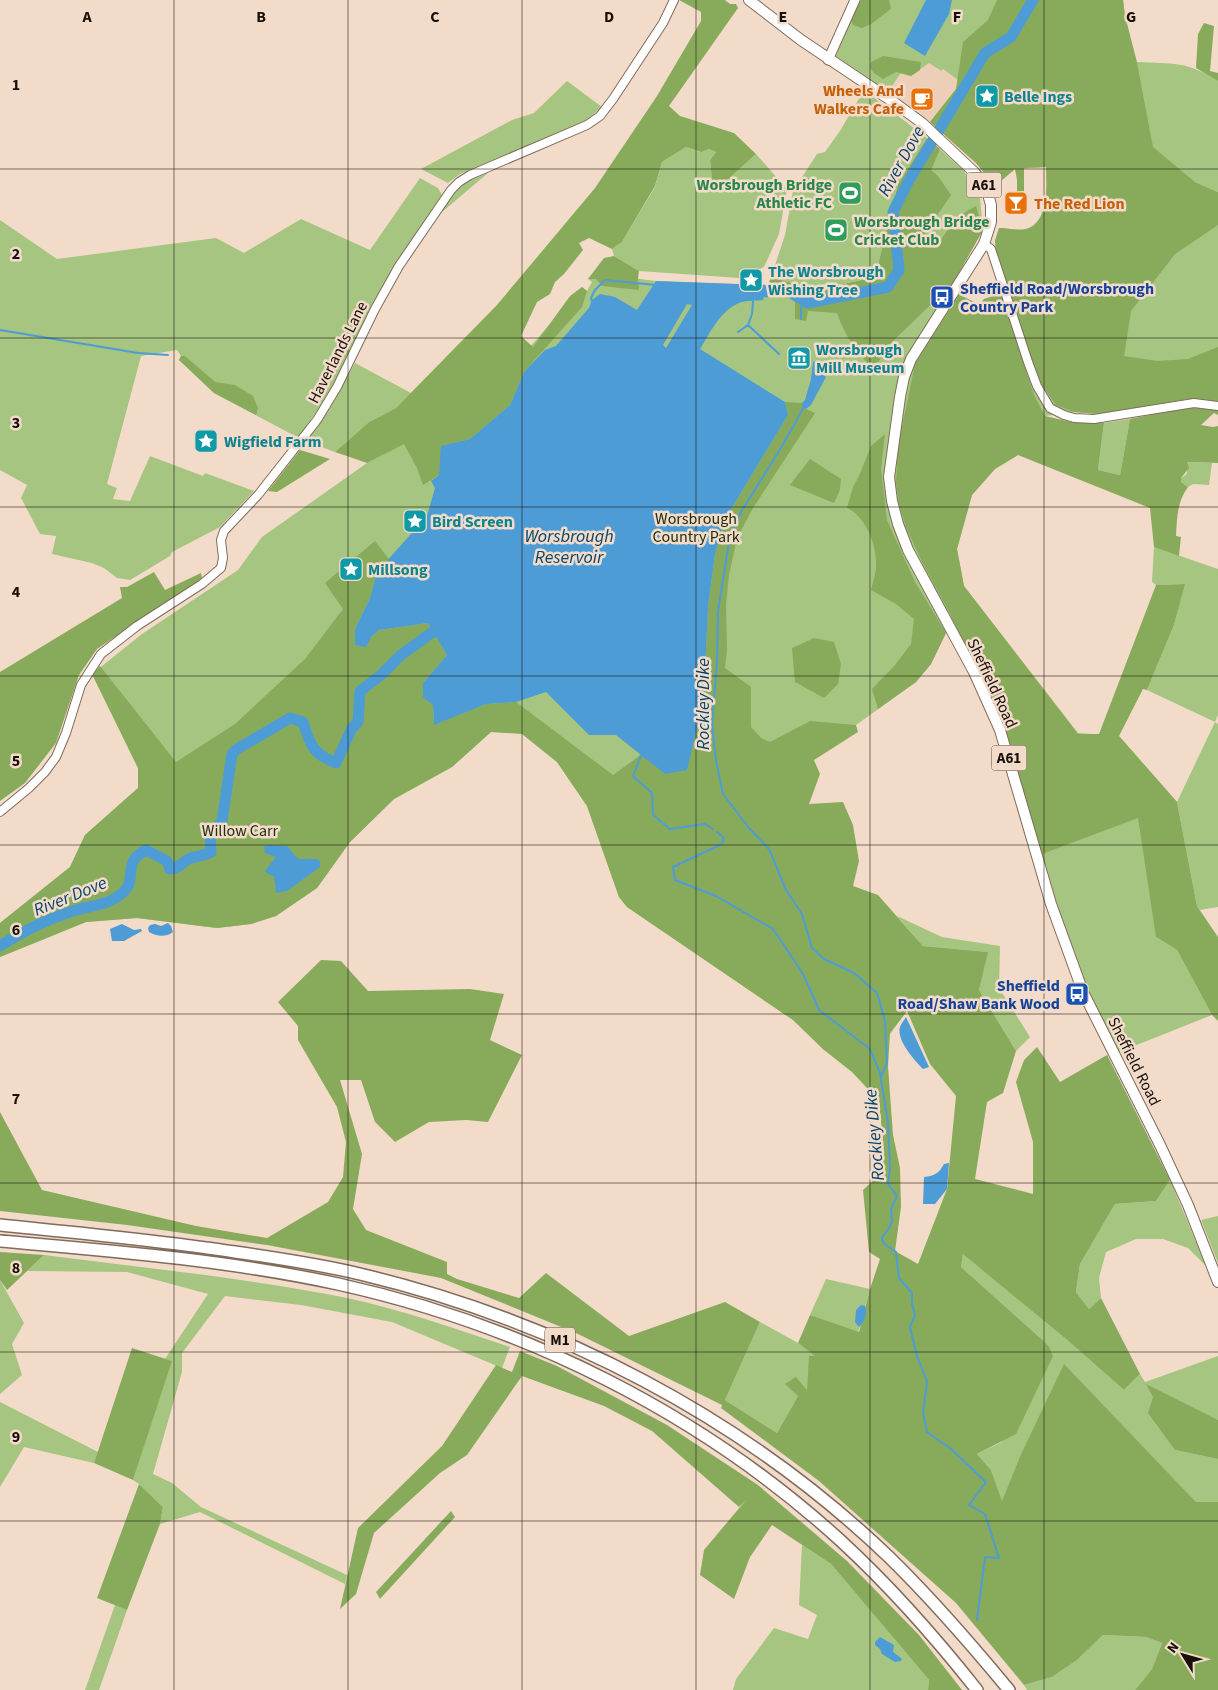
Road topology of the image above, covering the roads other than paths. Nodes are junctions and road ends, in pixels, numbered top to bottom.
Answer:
1 (674, 0) edge
2 (749, 0) edge
3 (855, 0) edge
4 (828, 60) junction
5 (984, 244) junction
6 (1218, 406) edge
7 (0, 812) edge
8 (0, 1225) edge
9 (0, 1241) edge
10 (1218, 1282) edge
11 (976, 1690) edge
12 (1008, 1690) edge

1 - 7 street, Haverlands Lane
2 - 4 highway, A61
3 - 4 main road
4 - 5 highway, A61
5 - 6 street
5 - 10 highway, Sheffield Road / A61
8 - 12 highway, M1
9 - 11 highway, M1

